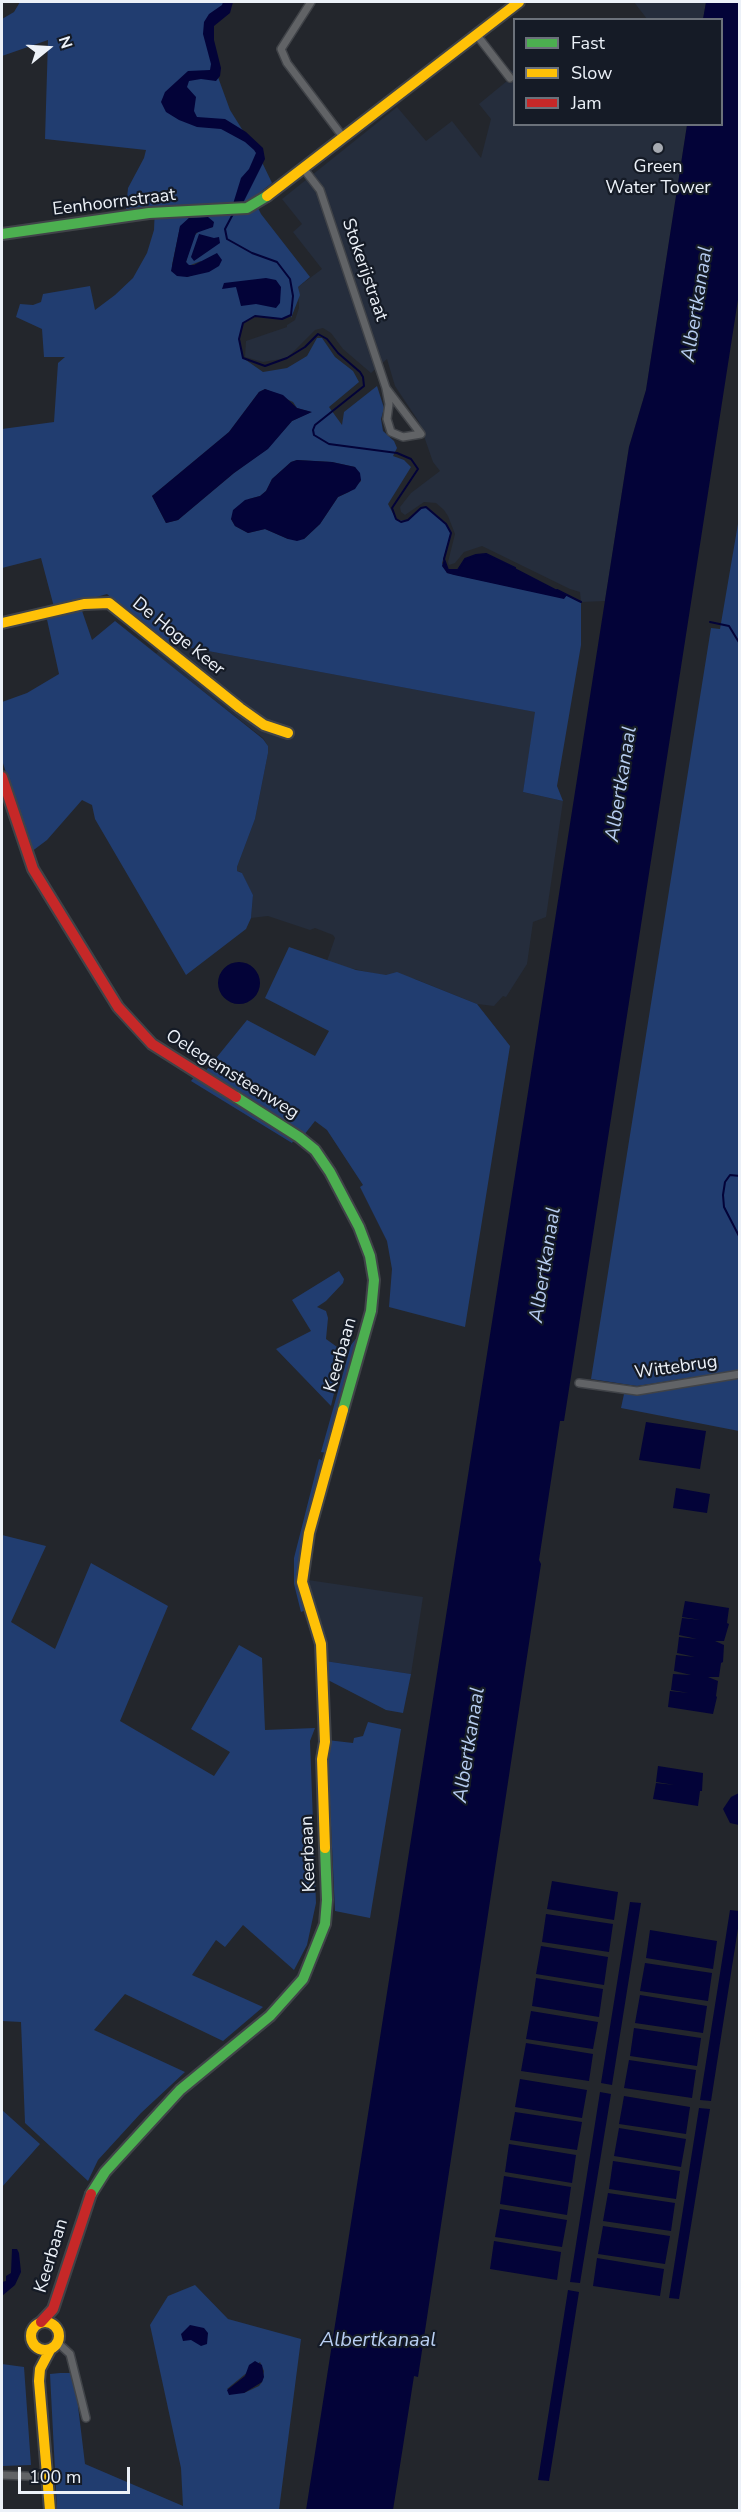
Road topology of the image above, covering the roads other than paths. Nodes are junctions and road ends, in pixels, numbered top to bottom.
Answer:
1 (311, 2) edge
2 (519, 2) edge
3 (476, 34) junction
4 (510, 78) dead end
5 (344, 137) junction
6 (303, 168) junction
7 (2, 234) edge
8 (386, 388) junction
9 (2, 623) edge
10 (288, 733) dead end
11 (2, 777) edge
12 (371, 1311) joint
13 (740, 1374) edge
14 (579, 1383) dead end
15 (53, 2309) junction
16 (41, 2322) junction
17 (57, 2328) junction
18 (54, 2346) junction
19 (36, 2347) junction
20 (40, 2369) junction
21 (86, 2418) dead end
22 (2, 2475) edge
23 (48, 2477) junction
24 (50, 2511) edge

1 - 5 street
2 - 3 street
3 - 4 street
3 - 5 street
5 - 6 street
6 - 7 street, Eenhoornstraat
6 - 8 street, Stokerijstraat
8 - 8 street, Stokerijstraat
9 - 10 street, De Hoge Keer
11 - 12 street, Oelegemsteenweg
12 - 15 street, Keerbaan
13 - 14 street, Wittebrug
15 - 16 street, Keerbaan
15 - 17 street, Keerbaan
16 - 17 street, Keerbaan
16 - 19 street, Keerbaan
17 - 18 street, Keerbaan
18 - 19 street
18 - 20 street, Keerbaan
18 - 21 street
19 - 20 street, Keerbaan
20 - 23 street, Keerbaan
22 - 23 street
23 - 24 street, Keerbaan

